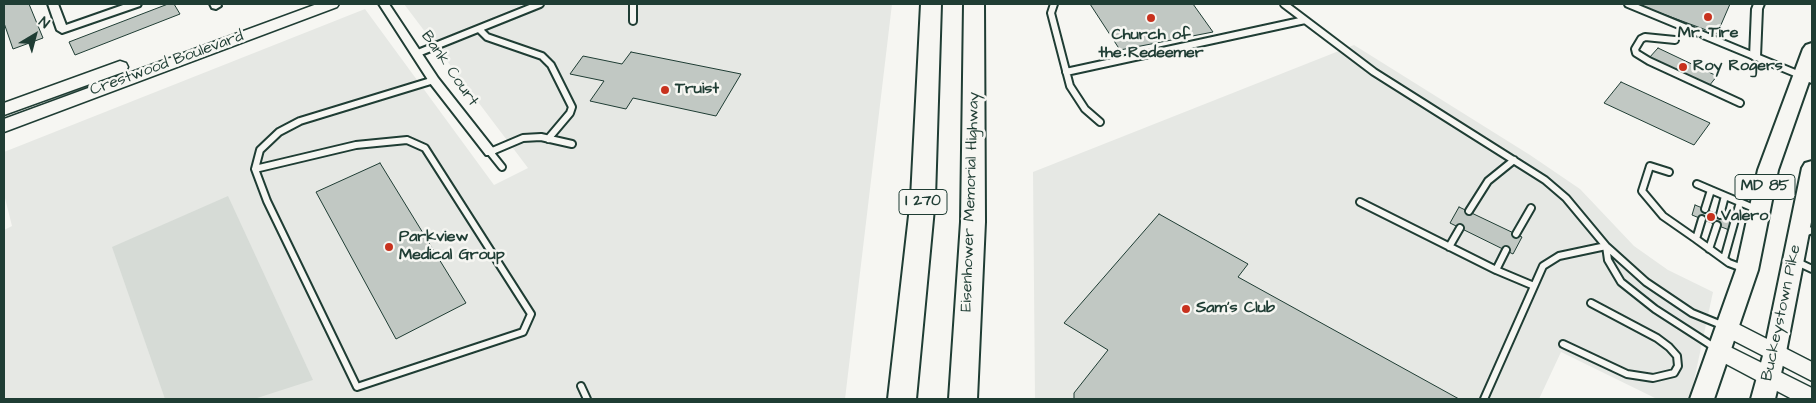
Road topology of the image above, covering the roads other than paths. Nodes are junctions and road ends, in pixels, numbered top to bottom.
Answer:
1 (53, 4) edge
2 (136, 4) edge
3 (293, 4) edge
4 (331, 4) edge
5 (384, 4) edge
6 (540, 4) edge
7 (633, 4) edge
8 (931, 4) edge
9 (974, 4) edge
10 (1054, 4) edge
11 (1284, 4) edge
12 (1628, 4) edge
13 (1759, 4) edge
14 (1305, 20) junction
15 (633, 21) dead end
16 (479, 29) junction
17 (1675, 40) dead end
18 (1812, 49) edge
19 (418, 53) junction
20 (1755, 57) junction
21 (1066, 72) junction
22 (1807, 78) edge
23 (434, 80) junction
24 (1740, 102) dead end
25 (4, 109) edge
26 (1100, 122) dead end
27 (4, 126) edge
28 (548, 139) junction
29 (572, 144) dead end
30 (490, 152) junction
31 (1514, 160) junction
32 (502, 167) dead end
33 (1812, 168) edge
34 (255, 169) junction
35 (1670, 172) dead end
36 (1697, 184) dead end
37 (1711, 190) junction
38 (1725, 196) junction
39 (1360, 202) dead end
40 (1740, 202) junction
41 (1531, 208) dead end
42 (1705, 209) dead end
43 (1760, 210) junction
44 (1469, 211) dead end
45 (1720, 215) dead end
46 (1702, 219) dead end
47 (1717, 225) dead end
48 (1460, 228) dead end
49 (1805, 233) edge
50 (1516, 234) dead end
51 (1696, 240) junction
52 (1450, 246) junction
53 (1606, 246) junction
54 (1709, 249) junction
55 (1506, 250) dead end
56 (1724, 259) junction
57 (1803, 265) edge
58 (1496, 270) junction
59 (1747, 270) junction
60 (1534, 286) junction
61 (1592, 303) dead end
62 (1728, 328) junction
63 (1563, 344) dead end
64 (1720, 350) junction
65 (1775, 352) junction
66 (1812, 372) edge
67 (1769, 376) junction
68 (582, 386) dead end
69 (587, 399) edge
70 (902, 399) edge
71 (963, 399) edge
72 (1484, 399) edge
73 (1702, 399) edge
74 (1763, 399) edge
75 (1812, 399) edge

1 - 2 street
3 - 25 main road, Crestwood Boulevard
4 - 27 main road, Crestwood Boulevard
5 - 19 street, Bank Court
6 - 16 lane
7 - 15 lane
8 - 70 highway, I 270
9 - 71 highway, Eisenhower Memorial Highway
10 - 21 lane
11 - 14 lane
12 - 20 lane
13 - 20 street
14 - 21 lane
14 - 31 lane
16 - 19 lane
16 - 28 lane
17 - 24 lane
18 - 22 main road, MD 85
19 - 23 street, Bank Court
20 - 22 lane
21 - 26 lane
22 - 43 main road, MD 85
23 - 30 street, Bank Court
23 - 34 lane
28 - 29 lane
28 - 30 lane
30 - 32 lane
31 - 44 lane
31 - 53 lane
33 - 49 main road, Buckeystown Pike / MD 85
34 - 34 lane
35 - 51 lane
36 - 37 lane
37 - 38 lane
37 - 42 lane
38 - 40 lane
38 - 45 lane
39 - 52 lane
40 - 43 lane
40 - 56 lane
41 - 50 lane
43 - 59 main road, MD 85
46 - 51 lane
47 - 54 lane
48 - 52 lane
49 - 57 main road, Buckeystown Pike / MD 85
51 - 54 lane
52 - 58 lane
53 - 60 lane
53 - 62 lane
53 - 64 lane
54 - 56 lane
55 - 58 lane
56 - 59 lane
57 - 65 main road, Buckeystown Pike / MD 85
58 - 60 lane
59 - 62 main road, MD 85
60 - 72 lane
61 - 63 lane
62 - 64 main road, MD 85
62 - 65 main road
64 - 67 main road
64 - 73 main road, MD 85
65 - 66 main road
65 - 67 main road, Buckeystown Pike / MD 85
67 - 74 main road, Buckeystown Pike / MD 85
67 - 75 main road
68 - 69 lane

